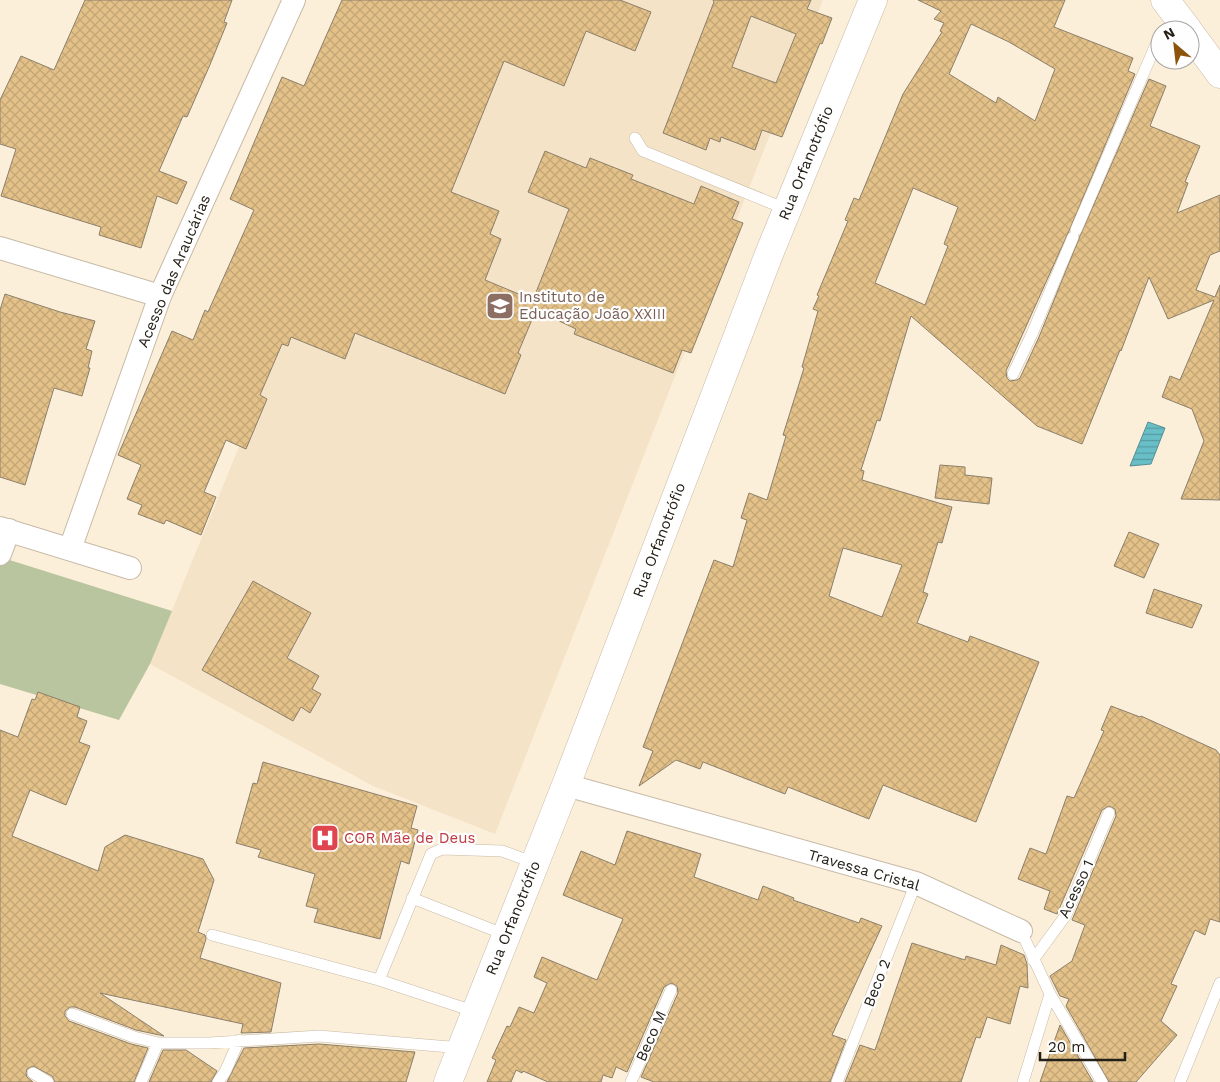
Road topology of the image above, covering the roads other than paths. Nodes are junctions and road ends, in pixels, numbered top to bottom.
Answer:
1 (294, 0) edge
2 (873, 0) edge
3 (1200, 47) edge
4 (1150, 58) edge
5 (1220, 74) edge
6 (635, 138) dead end
7 (786, 209) junction
8 (0, 248) edge
9 (160, 296) junction
10 (1014, 374) dead end
11 (4, 529) edge
12 (70, 549) junction
13 (0, 554) edge
14 (130, 568) dead end
15 (566, 785) junction
16 (1109, 813) dead end
17 (535, 864) junction
18 (916, 883) junction
19 (412, 898) junction
20 (1021, 931) joint
21 (212, 935) dead end
22 (507, 935) junction
23 (1033, 960) junction
24 (380, 980) junction
25 (1220, 983) edge
26 (671, 990) dead end
27 (1050, 994) junction
28 (476, 1012) junction
29 (72, 1014) dead end
30 (239, 1040) junction
31 (158, 1043) junction
32 (462, 1048) junction
33 (33, 1073) dead end
34 (48, 1082) edge
35 (141, 1082) edge
36 (218, 1082) edge
37 (448, 1082) edge
38 (631, 1082) edge
39 (837, 1082) edge
40 (1023, 1082) edge
41 (1102, 1082) edge
42 (1180, 1082) edge

1 - 9 street, Acesso das Araucárias
2 - 7 street, Rua Orfanotrófio
3 - 5 street
4 - 10 lane
6 - 7 lane
7 - 15 street, Rua Orfanotrófio
8 - 9 street
9 - 12 street, Acesso das Araucárias
11 - 12 street
11 - 13 street
12 - 14 street
15 - 17 street, Rua Orfanotrófio
15 - 18 street, Travessa Cristal
16 - 23 lane, Acesso 1
17 - 19 lane
17 - 22 street, Rua Orfanotrófio
18 - 20 street, Travessa Cristal
18 - 39 lane, Beco 2
19 - 22 lane
19 - 24 lane
20 - 23 lane, Travessa Cristal
21 - 24 lane
22 - 28 street, Rua Orfanotrófio
23 - 27 lane, Travessa Cristal
24 - 28 lane
25 - 42 lane
26 - 38 lane, Beco M
27 - 40 lane
27 - 41 lane, Travessa Cristal
28 - 32 street, Rua Orfanotrófio
29 - 31 lane
30 - 31 lane
30 - 32 lane
30 - 36 lane
31 - 35 lane
32 - 37 street, Rua Orfanotrófio
33 - 34 lane

